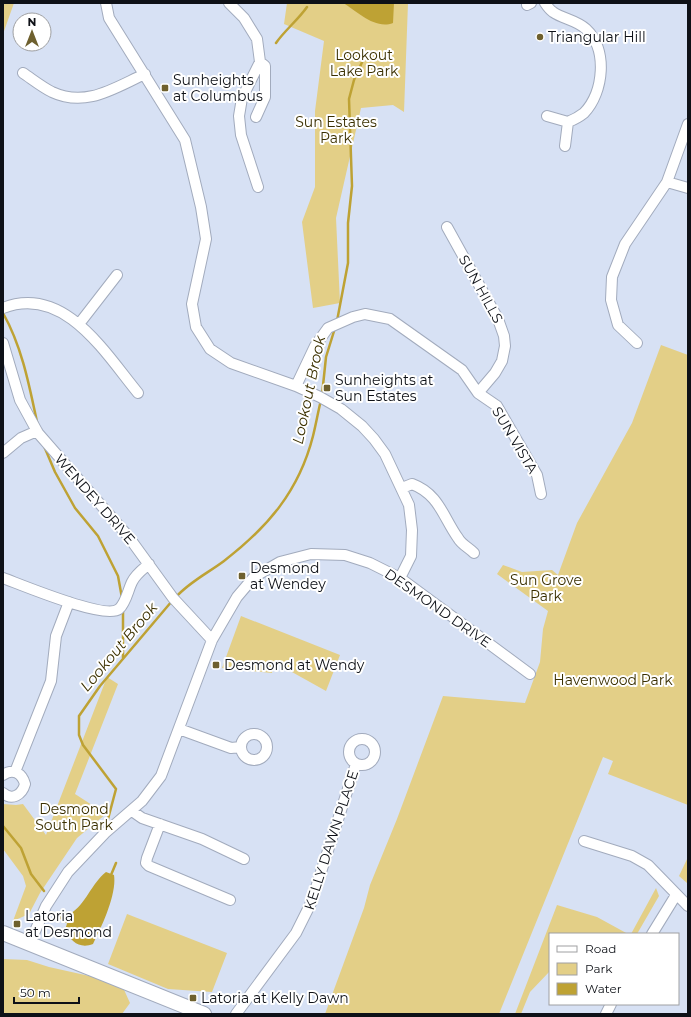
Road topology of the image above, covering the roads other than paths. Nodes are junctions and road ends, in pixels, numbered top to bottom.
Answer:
1 (106, 3) edge
2 (230, 3) edge
3 (545, 3) edge
4 (260, 62) junction
5 (23, 73) dead end
6 (145, 74) junction
7 (547, 116) dead end
8 (256, 117) dead end
9 (568, 122) junction
10 (688, 124) edge
11 (565, 146) dead end
12 (667, 182) junction
13 (258, 187) dead end
14 (688, 188) edge
15 (447, 227) dead end
16 (117, 275) dead end
17 (3, 308) edge
18 (79, 324) junction
19 (3, 343) edge
20 (637, 343) dead end
21 (296, 386) junction
22 (138, 393) dead end
23 (478, 393) junction
24 (37, 431) junction
25 (3, 453) edge
26 (402, 488) junction
27 (541, 494) dead end
28 (474, 553) dead end
29 (149, 564) junction
30 (3, 578) edge
31 (400, 578) junction
32 (69, 602) junction
33 (212, 640) junction
34 (530, 674) dead end
35 (179, 729) junction
36 (241, 747) dead end
37 (356, 764) dead end
38 (16, 772) junction
39 (3, 775) edge
40 (3, 793) edge
41 (132, 811) junction
42 (160, 824) junction
43 (584, 841) dead end
44 (244, 860) dead end
45 (676, 894) junction
46 (230, 900) dead end
47 (688, 906) edge
48 (653, 933) edge
49 (3, 934) edge
50 (29, 945) junction
51 (610, 1005) edge
52 (204, 1014) edge
53 (236, 1014) edge
54 (606, 1014) edge

1 - 6 street
2 - 4 street
3 - 9 street
4 - 8 street
4 - 13 street
5 - 6 street
6 - 21 street
7 - 9 street
9 - 11 street
10 - 12 street
12 - 14 street
12 - 20 street
15 - 23 street, SUN HILLS
16 - 18 street
17 - 18 street
18 - 22 street
19 - 24 street, WENDEY DRIVE
21 - 23 street
21 - 26 street
23 - 27 street, SUN VISTA
24 - 25 street
24 - 29 street, WENDEY DRIVE
26 - 28 street
26 - 31 street
29 - 32 street
29 - 33 street, WENDEY DRIVE
30 - 32 street
31 - 33 street, DESMOND DRIVE
31 - 34 street, DESMOND DRIVE
32 - 38 street
33 - 35 street, DESMOND DRIVE
35 - 36 street
35 - 41 street, DESMOND DRIVE
37 - 53 street, KELLY DAWN PLACE
38 - 39 street
38 - 40 street
41 - 42 street
41 - 50 street, DESMOND DRIVE
42 - 44 street
42 - 46 street
43 - 45 street
45 - 47 street
45 - 48 street
49 - 50 main road
50 - 52 main road
51 - 54 street

